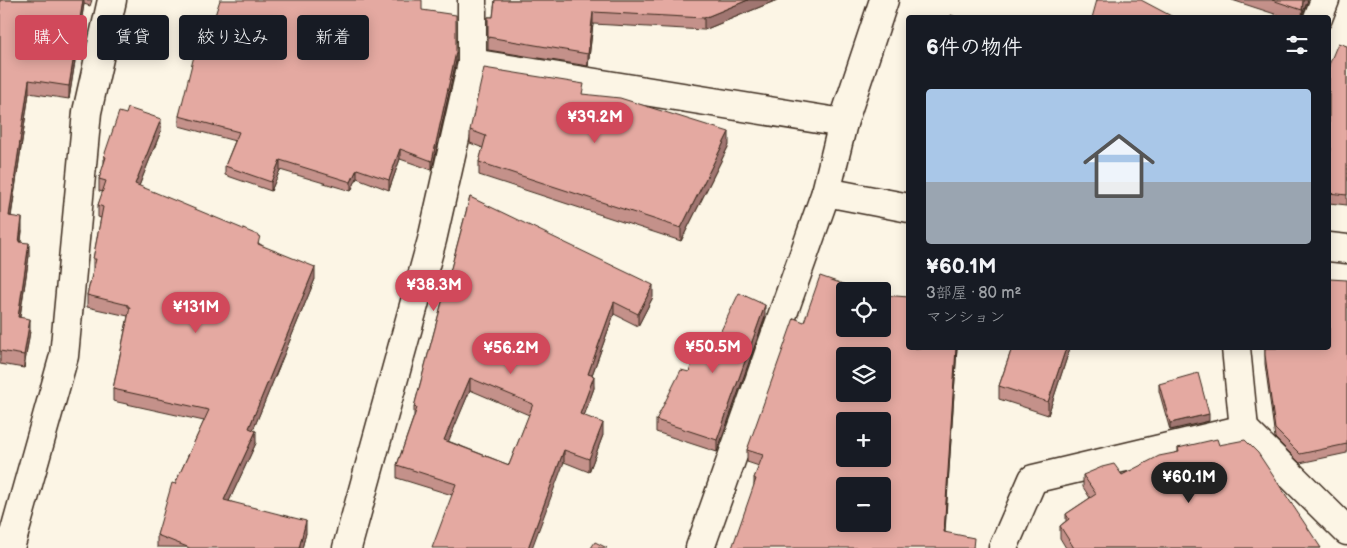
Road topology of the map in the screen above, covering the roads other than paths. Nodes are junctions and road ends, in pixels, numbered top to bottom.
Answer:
1 (112, 0) edge
2 (472, 0) edge
3 (884, 0) edge
4 (1325, 0) edge
5 (1319, 15) edge
6 (472, 63) junction
7 (843, 123) junction
8 (826, 192) junction
9 (906, 207) edge
10 (1331, 247) edge
11 (1347, 249) edge
12 (1236, 350) edge
13 (1244, 429) junction
14 (1347, 531) edge
15 (11, 546) edge
16 (347, 548) edge
17 (700, 548) edge
18 (1003, 548) edge

1 - 15 street
2 - 6 street
3 - 7 street
4 - 5 street
6 - 7 street
6 - 16 street
7 - 8 street
8 - 9 street
8 - 17 street
10 - 11 street
12 - 13 street
13 - 14 street
13 - 18 street

